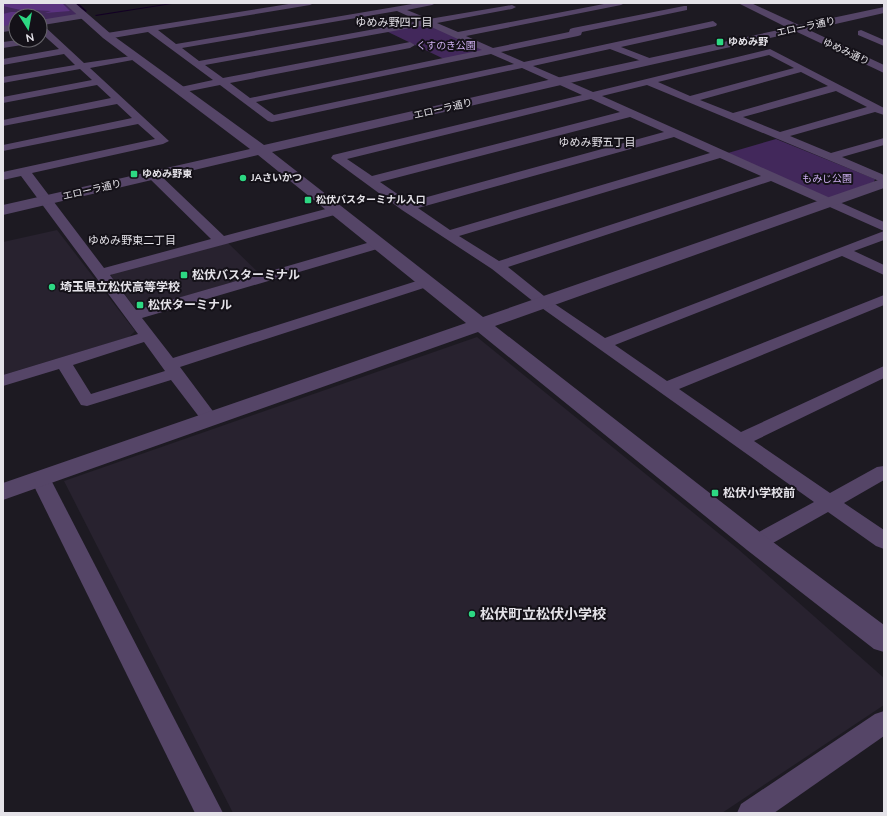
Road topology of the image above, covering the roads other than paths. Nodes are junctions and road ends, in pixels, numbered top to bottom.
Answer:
1 (68, 3) edge
2 (308, 3) edge
3 (432, 3) edge
4 (622, 3) edge
5 (674, 3) edge
6 (743, 3) edge
7 (514, 7) edge
8 (399, 9) junction
9 (884, 10) edge
10 (83, 16) junction
11 (541, 18) junction
12 (701, 18) dead end
13 (338, 19) junction
14 (48, 22) edge
15 (428, 22) junction
16 (150, 29) junction
17 (797, 29) junction
18 (876, 29) dead end
19 (380, 30) junction
20 (575, 32) junction
21 (458, 35) junction
22 (107, 36) junction
23 (48, 40) edge
24 (884, 43) edge
25 (610, 46) junction
26 (175, 48) junction
27 (493, 51) junction
28 (66, 52) junction
29 (429, 54) dead end
30 (135, 57) junction
31 (443, 61) junction
32 (649, 61) junction
33 (3, 62) edge
34 (197, 64) junction
35 (524, 65) junction
36 (82, 66) junction
37 (802, 69) junction
38 (884, 69) edge
39 (3, 80) edge
40 (561, 81) junction
41 (99, 82) junction
42 (221, 82) junction
43 (648, 82) junction
44 (837, 87) junction
45 (180, 90) junction
46 (592, 96) junction
47 (690, 99) junction
48 (3, 100) edge
49 (119, 100) junction
50 (248, 101) junction
51 (880, 110) edge
52 (631, 113) junction
53 (732, 117) junction
54 (141, 120) junction
55 (3, 123) edge
56 (675, 133) junction
57 (779, 136) junction
58 (884, 141) edge
59 (3, 148) edge
60 (262, 150) junction
61 (721, 154) junction
62 (831, 157) junction
63 (24, 171) junction
64 (3, 176) edge
65 (154, 176) junction
66 (771, 177) junction
67 (884, 179) edge
68 (369, 181) junction
69 (884, 184) edge
70 (46, 200) junction
71 (830, 203) junction
72 (407, 207) junction
73 (3, 210) edge
74 (337, 210) junction
75 (884, 227) edge
76 (448, 235) junction
77 (884, 235) edge
78 (221, 241) junction
79 (379, 244) junction
80 (842, 251) junction
81 (497, 266) junction
82 (884, 271) edge
83 (101, 274) junction
84 (428, 282) junction
85 (884, 300) edge
86 (544, 303) junction
87 (132, 316) junction
88 (483, 324) junction
89 (148, 336) junction
90 (603, 344) junction
91 (63, 362) junction
92 (172, 369) junction
93 (884, 371) edge
94 (3, 381) edge
95 (665, 388) junction
96 (209, 418) junction
97 (740, 440) junction
98 (884, 472) edge
99 (40, 478) junction
100 (3, 492) edge
101 (829, 502) junction
102 (884, 541) edge
103 (756, 543) junction
104 (884, 641) edge
105 (884, 722) edge
106 (209, 813) edge
107 (751, 813) edge

1 - 10 street
2 - 13 street
2 - 16 street
3 - 8 street
4 - 11 street
5 - 20 street
6 - 17 street, ゆめみ通り
7 - 11 street
7 - 15 street
8 - 13 street
8 - 15 street
9 - 17 street, エローラ通り
10 - 14 street
10 - 22 street
11 - 20 street
11 - 21 street
12 - 25 street
13 - 26 street
15 - 19 street
15 - 21 street
16 - 22 street
16 - 26 street
17 - 32 street, エローラ通り
17 - 38 street, ゆめみ通り
18 - 24 street
19 - 34 street
19 - 42 street
20 - 25 street
20 - 27 street
21 - 27 street
22 - 30 street
23 - 28 street
25 - 32 street
25 - 35 street
26 - 34 street
27 - 31 street
27 - 35 street
28 - 33 street
28 - 36 street
29 - 31 street
30 - 36 street
30 - 45 street
31 - 50 street
32 - 40 street, エローラ通り
34 - 42 street
35 - 40 street
35 - 50 street
36 - 39 street
36 - 41 street
37 - 43 street
37 - 44 street
37 - 47 street
40 - 46 street
40 - 60 street, エローラ通り
41 - 48 street
41 - 49 street
42 - 45 street
42 - 50 street
43 - 46 street
43 - 47 street
44 - 51 street
44 - 53 street
45 - 60 street
46 - 52 street
46 - 68 street
47 - 53 street
49 - 54 street
49 - 55 street
51 - 57 street
52 - 56 street
52 - 68 street
53 - 57 street
54 - 59 street
54 - 63 street
56 - 61 street
56 - 72 street
57 - 62 street
58 - 62 street
60 - 65 street, エローラ通り
60 - 74 street
61 - 66 street
61 - 76 street
62 - 67 street
63 - 64 street
63 - 70 street
65 - 70 street, エローラ通り
65 - 78 street
66 - 71 street
66 - 81 street
68 - 72 street
69 - 71 street
70 - 73 street, エローラ通り
70 - 83 street
71 - 75 street
71 - 86 street
72 - 76 street
74 - 78 street
74 - 79 street
76 - 81 street
77 - 80 street
78 - 83 street
79 - 84 street
79 - 87 street
80 - 82 street
80 - 90 street
81 - 86 street
83 - 87 street
84 - 88 street
84 - 92 street
85 - 95 street
86 - 88 street
86 - 90 street
87 - 89 street
88 - 96 street
88 - 103 street
89 - 91 street
89 - 92 street
90 - 95 street
91 - 92 street
91 - 94 street
92 - 96 street
93 - 97 street
95 - 97 street
96 - 99 street
97 - 101 street
98 - 101 street
99 - 100 street
99 - 106 street
101 - 102 street
101 - 103 street
103 - 104 street
105 - 107 street

